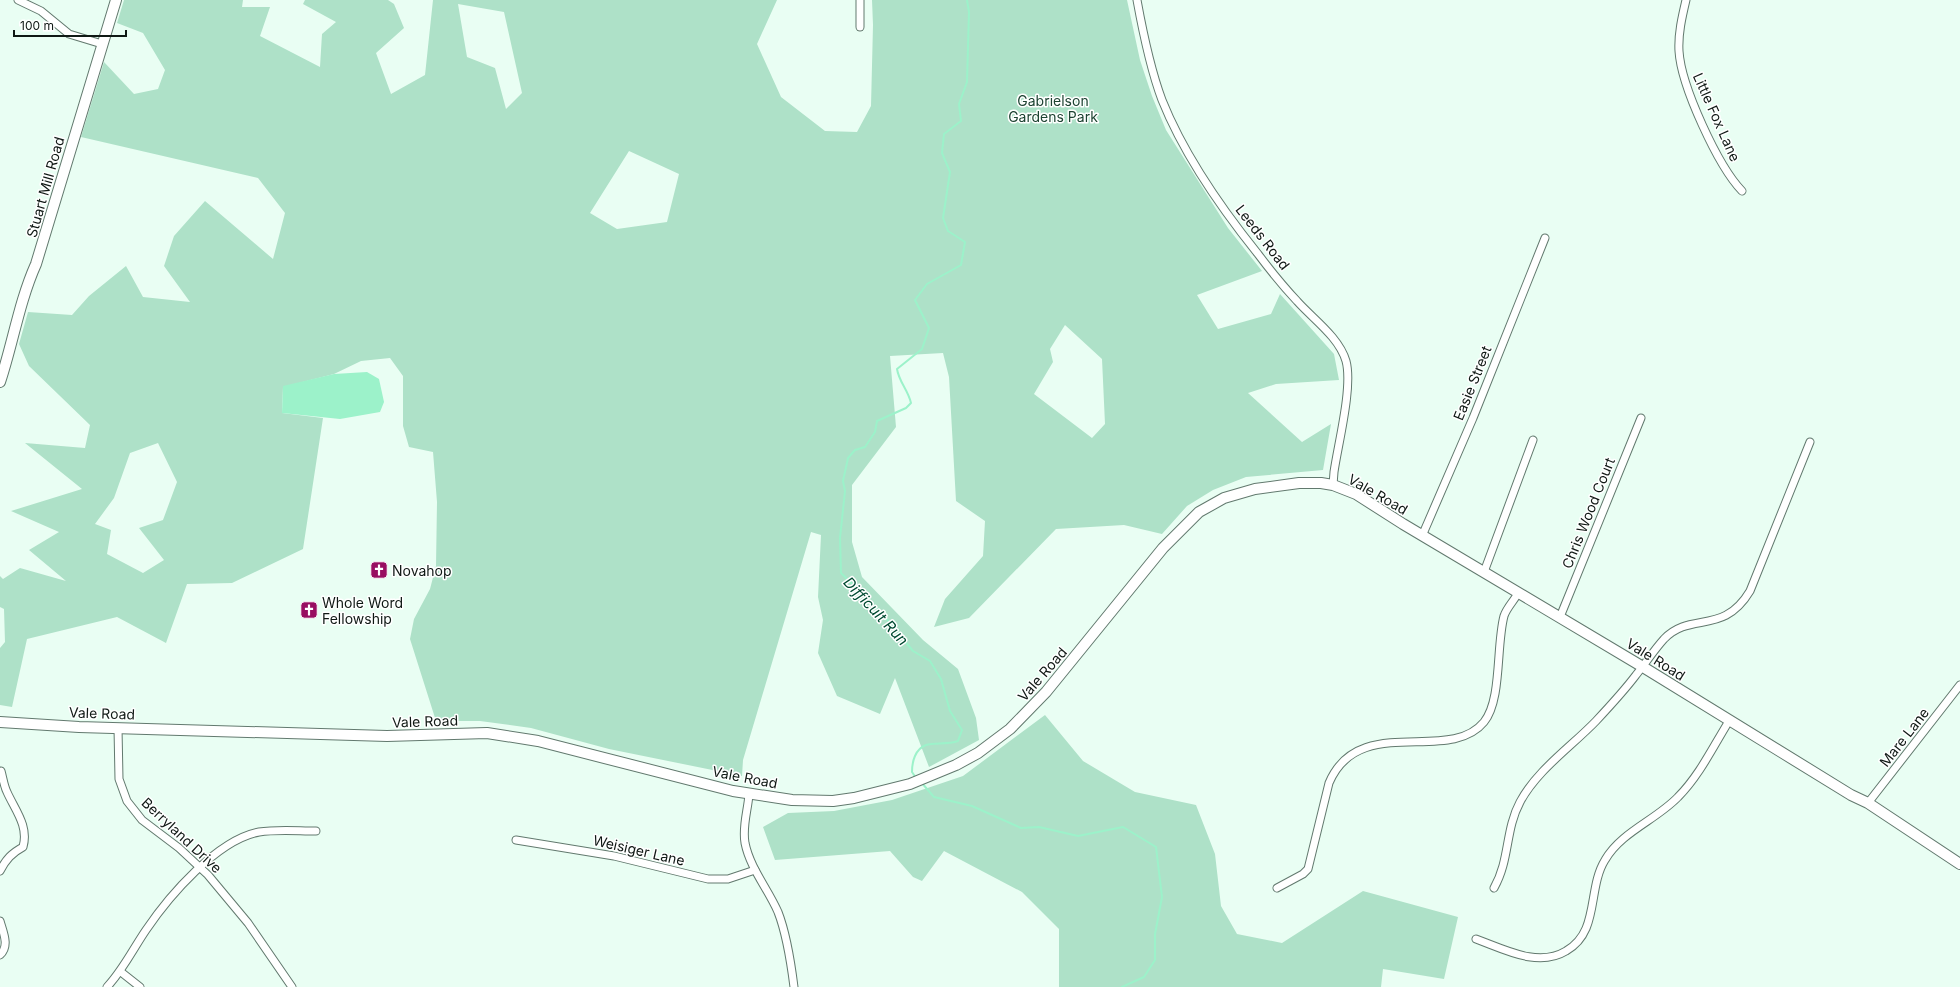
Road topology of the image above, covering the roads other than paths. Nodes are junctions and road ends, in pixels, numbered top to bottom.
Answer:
1 (18, 0) edge
2 (116, 0) edge
3 (860, 0) edge
4 (1137, 0) edge
5 (1686, 0) edge
6 (860, 27) dead end
7 (102, 44) junction
8 (1742, 191) dead end
9 (1545, 238) dead end
10 (3, 354) edge
11 (0, 382) edge
12 (1641, 418) dead end
13 (1533, 440) dead end
14 (1810, 442) dead end
15 (1333, 485) junction
16 (1422, 536) junction
17 (1484, 572) junction
18 (1518, 593) junction
19 (1560, 617) junction
20 (1643, 667) junction
21 (1960, 685) edge
22 (1728, 721) junction
23 (0, 722) edge
24 (118, 728) junction
25 (1, 771) dead end
26 (749, 794) junction
27 (1868, 804) junction
28 (316, 832) dead end
29 (516, 840) dead end
30 (1960, 864) edge
31 (200, 867) junction
32 (755, 870) junction
33 (0, 871) edge
34 (1277, 888) dead end
35 (1494, 888) dead end
36 (0, 921) edge
37 (1476, 939) dead end
38 (0, 955) edge
39 (121, 972) junction
40 (107, 987) edge
41 (140, 987) edge
42 (292, 987) edge
43 (794, 987) edge

1 - 7 street
2 - 7 main road, Stuart Mill Road
3 - 6 street
4 - 15 street, Leeds Road
5 - 8 street, Little Fox Lane
7 - 10 main road, Stuart Mill Road
9 - 16 street, Easie Street
10 - 11 main road, Stuart Mill Road
12 - 19 street, Chris Wood Court
13 - 17 street
14 - 20 street
15 - 16 main road, Vale Road
15 - 26 main road, Vale Road
16 - 17 main road, Vale Road
17 - 18 main road, Vale Road
18 - 19 main road, Vale Road
18 - 34 street
19 - 20 main road, Vale Road
20 - 22 main road, Vale Road
20 - 35 street
21 - 27 street, Mare Lane
22 - 27 main road, Vale Road
22 - 37 street
23 - 24 main road, Vale Road
24 - 26 main road, Vale Road
24 - 31 street, Berryland Drive
25 - 33 street
26 - 32 street
27 - 30 main road, Vale Road
28 - 31 street
29 - 32 street, Weisiger Lane
31 - 39 street
31 - 42 street, Berryland Drive
32 - 43 street
36 - 38 street
39 - 40 street
39 - 41 street

